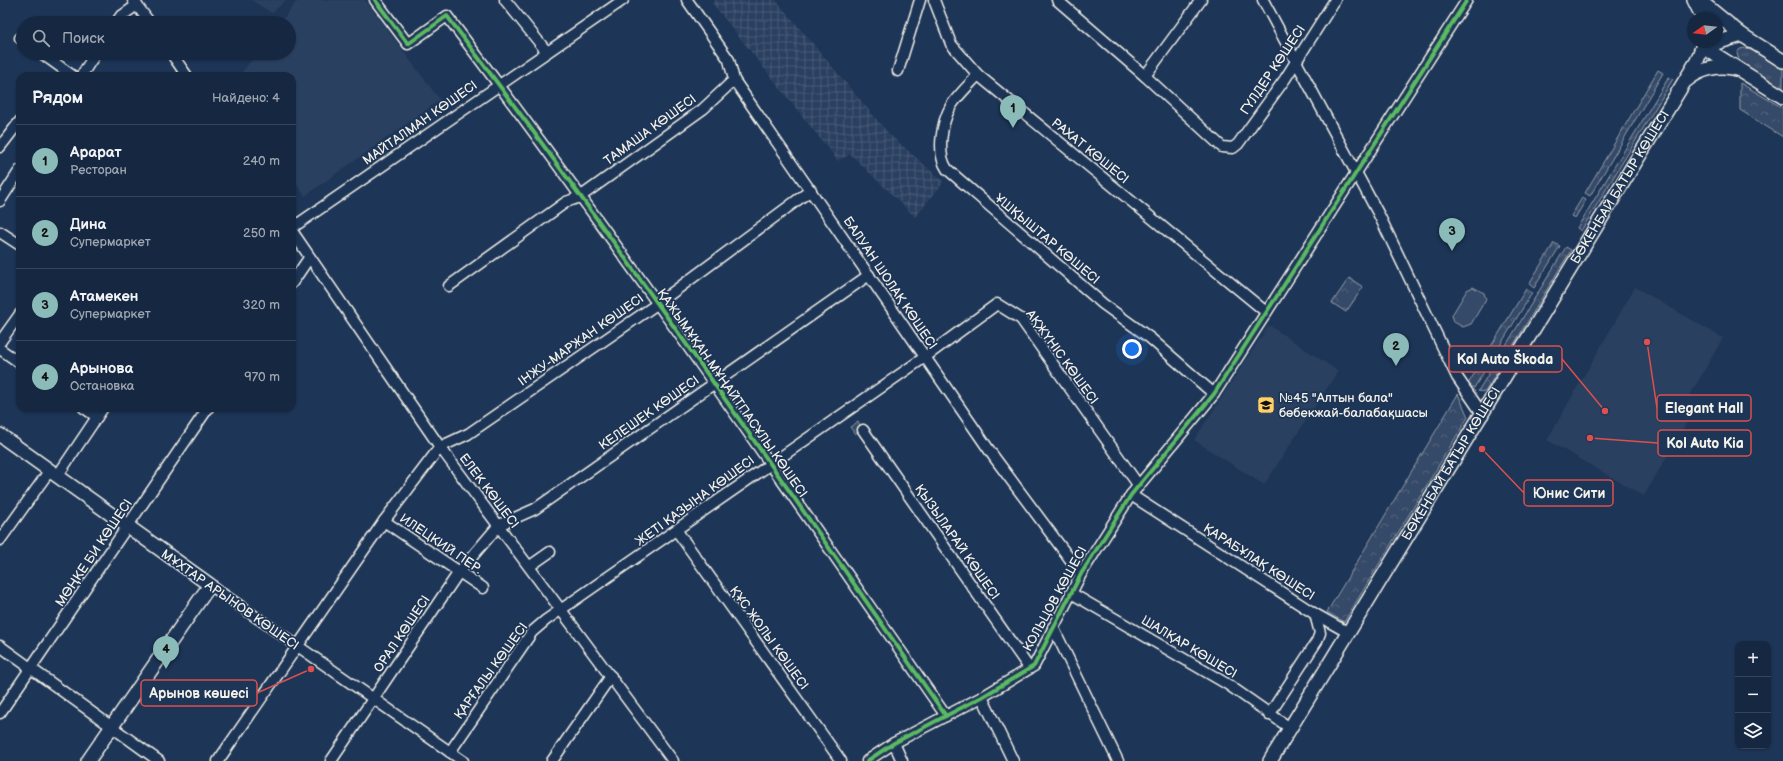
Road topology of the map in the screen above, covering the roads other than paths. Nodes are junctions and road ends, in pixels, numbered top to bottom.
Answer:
1 (375, 0) edge
2 (505, 0) edge
3 (623, 0) edge
4 (687, 0) edge
5 (920, 0) edge
6 (934, 0) edge
7 (1057, 0) edge
8 (1201, 0) edge
9 (1263, 0) edge
10 (1335, 0) edge
11 (1466, 0) edge
12 (1694, 0) edge
13 (1699, 0) edge
14 (135, 2) edge
15 (1700, 12) edge
16 (121, 16) edge
17 (145, 16) edge
18 (1742, 35) junction
19 (1723, 39) edge
20 (1702, 48) edge
21 (1709, 48) edge
22 (547, 52) junction
23 (51, 60) edge
24 (91, 60) edge
25 (176, 60) edge
26 (1297, 60) junction
27 (1783, 61) edge
28 (1740, 70) junction
29 (898, 71) dead end
30 (67, 72) edge
31 (84, 72) edge
32 (184, 72) edge
33 (978, 76) junction
34 (1145, 76) junction
35 (734, 80) junction
36 (1684, 82) junction
37 (499, 85) junction
38 (1783, 97) edge
39 (16, 126) edge
40 (0, 147) edge
41 (1356, 174) junction
42 (16, 176) edge
43 (811, 190) junction
44 (580, 197) junction
45 (0, 201) edge
46 (296, 225) edge
47 (0, 232) edge
48 (296, 237) edge
49 (16, 242) edge
50 (309, 258) junction
51 (869, 275) junction
52 (296, 277) edge
53 (449, 286) dead end
54 (657, 304) junction
55 (1266, 312) junction
56 (16, 320) edge
57 (0, 342) edge
58 (0, 349) edge
59 (925, 357) junction
60 (16, 360) edge
61 (714, 383) junction
62 (1214, 394) junction
63 (90, 412) edge
64 (101, 412) edge
65 (205, 412) edge
66 (1482, 415) junction
67 (97, 417) junction
68 (863, 430) dead end
69 (0, 435) edge
70 (440, 447) junction
71 (770, 463) junction
72 (54, 473) junction
73 (1139, 486) junction
74 (1131, 495) junction
75 (384, 521) junction
76 (499, 525) junction
77 (128, 528) junction
78 (677, 531) junction
79 (0, 540) edge
80 (550, 552) dead end
81 (530, 566) junction
82 (459, 572) junction
83 (1081, 574) junction
84 (210, 585) junction
85 (483, 588) dead end
86 (1071, 593) junction
87 (561, 612) junction
88 (1315, 614) junction
89 (1054, 627) junction
90 (1348, 633) junction
91 (0, 646) edge
92 (296, 647) junction
93 (31, 668) junction
94 (1029, 668) junction
95 (611, 676) junction
96 (982, 697) junction
97 (373, 700) junction
98 (0, 712) edge
99 (1269, 715) junction
100 (946, 716) junction
101 (112, 726) junction
102 (1290, 728) junction
103 (894, 743) junction
104 (450, 752) junction
105 (88, 761) edge
106 (159, 761) edge
107 (218, 761) edge
108 (331, 761) edge
109 (463, 761) edge
110 (552, 761) edge
111 (673, 761) edge
112 (841, 761) edge
113 (867, 761) edge
114 (902, 761) edge
115 (1012, 761) edge
116 (1118, 761) edge
117 (1270, 761) edge

1 - 37 street, ҚАЖЫМҰҚАН МҰҢАЙТПАСҰЛЫ КӨШЕСІ
2 - 22 street
3 - 22 street, МАЙТАЛМАН КӨШЕСІ
4 - 35 street, БАЛУАН ШОЛАҚ КӨШЕСІ
5 - 29 street
6 - 33 street, РАХАТ КӨШЕСІ
7 - 34 street
8 - 34 street
9 - 26 street
10 - 26 street, ГҮЛДЕР КӨШЕСІ
11 - 41 street, КОЛЬЦОВ КӨШЕСІ
12 - 15 main road
13 - 18 main road
14 - 16 street
14 - 17 street
18 - 19 main road
18 - 27 main road
20 - 36 main road, БӨКЕНБАЙ БАТЫР КӨШЕСІ
21 - 28 main road
22 - 37 street, МАЙТАЛМАН КӨШЕСІ
23 - 30 street
24 - 31 street
25 - 32 street
26 - 34 street, ГҮЛДЕР КӨШЕСІ
26 - 41 street
28 - 36 main road
28 - 38 main road
33 - 55 street, РАХАТ КӨШЕСІ
33 - 62 street, ҰШҚЫШТАР КӨШЕСІ
35 - 43 street, БАЛУАН ШОЛАҚ КӨШЕСІ
35 - 44 street, ТАМАША КӨШЕСІ
36 - 66 main road, БӨКЕНБАЙ БАТЫР КӨШЕСІ
37 - 44 street, ҚАЖЫМҰҚАН МҰҢАЙТПАСҰЛЫ КӨШЕСІ
37 - 46 street, МАЙТАЛМАН КӨШЕСІ
39 - 40 street
41 - 55 street, КОЛЬЦОВ КӨШЕСІ
41 - 66 street
42 - 45 street
43 - 51 street, БАЛУАН ШОЛАҚ КӨШЕСІ
43 - 54 street, ІНЖУ-МАРЖАН КӨШЕСІ
44 - 53 street, ТАМАША КӨШЕСІ
44 - 54 street, ҚАЖЫМҰҚАН МҰҢАЙТПАСҰЛЫ КӨШЕСІ
47 - 49 street
48 - 50 street, ЕЛЕК КӨШЕСІ
50 - 52 street
50 - 70 street, ЕЛЕК КӨШЕСІ
51 - 59 street, БАЛУАН ШОЛАҚ КӨШЕСІ
51 - 61 street, КЕЛЕШЕК КӨШЕСІ
54 - 61 street, ҚАЖЫМҰҚАН МҰҢАЙТПАСҰЛЫ КӨШЕСІ
54 - 70 street, ІНЖУ-МАРЖАН КӨШЕСІ
55 - 62 street, КОЛЬЦОВ КӨШЕСІ
56 - 57 street
58 - 60 street
59 - 71 street, ЖЕТІ ҚАЗЫНА КӨШЕСІ
59 - 73 street, АҚЖҮНІС КӨШЕСІ
59 - 83 street, БАЛУАН ШОЛАҚ КӨШЕСІ
61 - 71 street, ҚАЖЫМҰҚАН МҰҢАЙТПАСҰЛЫ КӨШЕСІ
61 - 76 street, КЕЛЕШЕК КӨШЕСІ
62 - 73 street, КОЛЬЦОВ КӨШЕСІ
63 - 67 street
64 - 67 street
65 - 77 street, МӨҢКЕ БИ КӨШЕСІ
66 - 90 main road, БӨКЕНБАЙ БАТЫР КӨШЕСІ
67 - 72 street
68 - 94 street, ҚЫЗЫЛАРАЙ КӨШЕСІ
69 - 72 main road, МҰХТАР АРЫНОВ КӨШЕСІ
70 - 75 street
70 - 76 street, ЕЛЕК КӨШЕСІ
71 - 78 street, ЖЕТІ ҚАЗЫНА КӨШЕСІ
71 - 100 street, ҚАЖЫМҰҚАН МҰҢАЙТПАСҰЛЫ КӨШЕСІ
72 - 77 main road, МҰХТАР АРЫНОВ КӨШЕСІ
72 - 79 street
73 - 74 street, КОЛЬЦОВ КӨШЕСІ
74 - 83 street, КОЛЬЦОВ КӨШЕСІ
74 - 88 street, ҚАРАБҰЛАҚ КӨШЕСІ
75 - 82 street, ИЛЕЦКИЙ ПЕР.
75 - 92 street
76 - 81 street, ЕЛЕК КӨШЕСІ
76 - 82 street, ОРАЛ КӨШЕСІ
77 - 84 main road, МҰХТАР АРЫНОВ КӨШЕСІ
77 - 93 street, МӨҢКЕ БИ КӨШЕСІ
78 - 87 street, ЖЕТІ ҚАЗЫНА КӨШЕСІ
78 - 112 street, ҚҰС ЖОЛЫ КӨШЕСІ
80 - 81 street
81 - 87 street, ЕЛЕК КӨШЕСІ
82 - 85 street, ИЛЕЦКИЙ ПЕР.
82 - 97 street, ОРАЛ КӨШЕСІ
83 - 86 street, КОЛЬЦОВ КӨШЕСІ
84 - 92 street, МҰХТАР АРЫНОВ КӨШЕСІ
84 - 101 main road
86 - 89 street, КОЛЬЦОВ КӨШЕСІ
86 - 99 street, ШАЛҚАР КӨШЕСІ
87 - 95 street, ЕЛЕК КӨШЕСІ
87 - 104 street, ҚАРҒАЛЫ КӨШЕСІ
88 - 90 street
88 - 99 street, ҚАРАБҰЛАҚ КӨШЕСІ
89 - 94 street, КОЛЬЦОВ КӨШЕСІ
89 - 116 street
90 - 102 main road, БӨКЕНБАЙ БАТЫР КӨШЕСІ
91 - 93 street
92 - 97 street, МҰХТАР АРЫНОВ КӨШЕСІ
92 - 107 street
93 - 98 street, МӨҢКЕ БИ КӨШЕСІ
93 - 101 street
94 - 96 street, КОЛЬЦОВ КӨШЕСІ
95 - 110 street
95 - 111 street, ЕЛЕК КӨШЕСІ
96 - 100 street, КОЛЬЦОВ КӨШЕСІ
96 - 115 street
97 - 104 street, МҰХТАР АРЫНОВ КӨШЕСІ
97 - 108 street, ОРАЛ КӨШЕСІ
99 - 102 street, ШАЛҚАР КӨШЕСІ
100 - 103 street, КОЛЬЦОВ КӨШЕСІ
101 - 105 main road
101 - 106 street
102 - 117 main road, БӨКЕНБАЙ БАТЫР КӨШЕСІ
103 - 113 street, КОЛЬЦОВ КӨШЕСІ
103 - 114 street
104 - 109 street, МҰХТАР АРЫНОВ КӨШЕСІ

